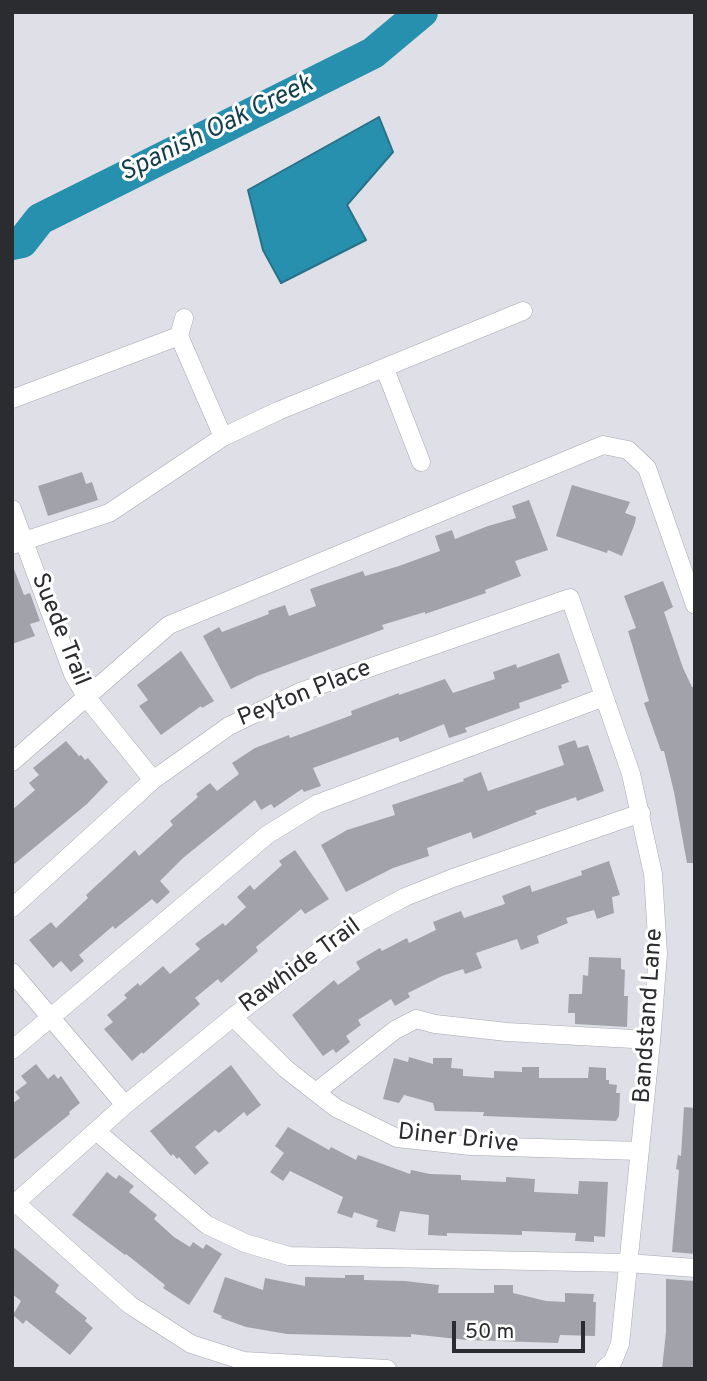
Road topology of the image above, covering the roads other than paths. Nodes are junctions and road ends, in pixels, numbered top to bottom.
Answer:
1 (523, 310) dead end
2 (184, 318) dead end
3 (179, 336) junction
4 (385, 369) junction
5 (12, 399) edge
6 (223, 437) junction
7 (421, 462) dead end
8 (12, 509) edge
9 (18, 543) edge
10 (569, 598) joint
11 (695, 606) edge
12 (604, 697) junction
13 (87, 698) junction
14 (12, 762) edge
15 (153, 780) junction
16 (641, 813) junction
17 (12, 908) edge
18 (12, 972) edge
19 (51, 1017) junction
20 (233, 1017) junction
21 (651, 1040) junction
22 (12, 1050) edge
23 (316, 1092) junction
24 (125, 1105) junction
25 (96, 1131) junction
26 (640, 1151) junction
27 (14, 1205) edge
28 (628, 1263) junction
29 (695, 1268) edge
30 (609, 1365) edge
31 (387, 1369) edge

1 - 4 street
2 - 3 street
3 - 5 street
3 - 6 street
4 - 6 street
4 - 7 street
6 - 9 street
8 - 9 street, Suede Trail
9 - 13 street, Suede Trail
10 - 12 street, Bandstand Lane
10 - 15 street, Peyton Place
11 - 13 street
12 - 16 street, Bandstand Lane
12 - 19 street
13 - 14 street
13 - 15 street, Suede Trail
15 - 17 street, Peyton Place
16 - 20 street, Rawhide Trail
16 - 21 street, Bandstand Lane
18 - 19 street
19 - 22 street
19 - 24 street
20 - 23 street, Diner Drive
20 - 24 street, Rawhide Trail
21 - 23 street
21 - 26 street, Bandstand Lane
23 - 26 street, Diner Drive
24 - 25 street, Rawhide Trail
25 - 27 street, Rawhide Trail
25 - 28 street
26 - 28 street, Bandstand Lane
27 - 31 street
28 - 29 street
28 - 30 street, Bandstand Lane

